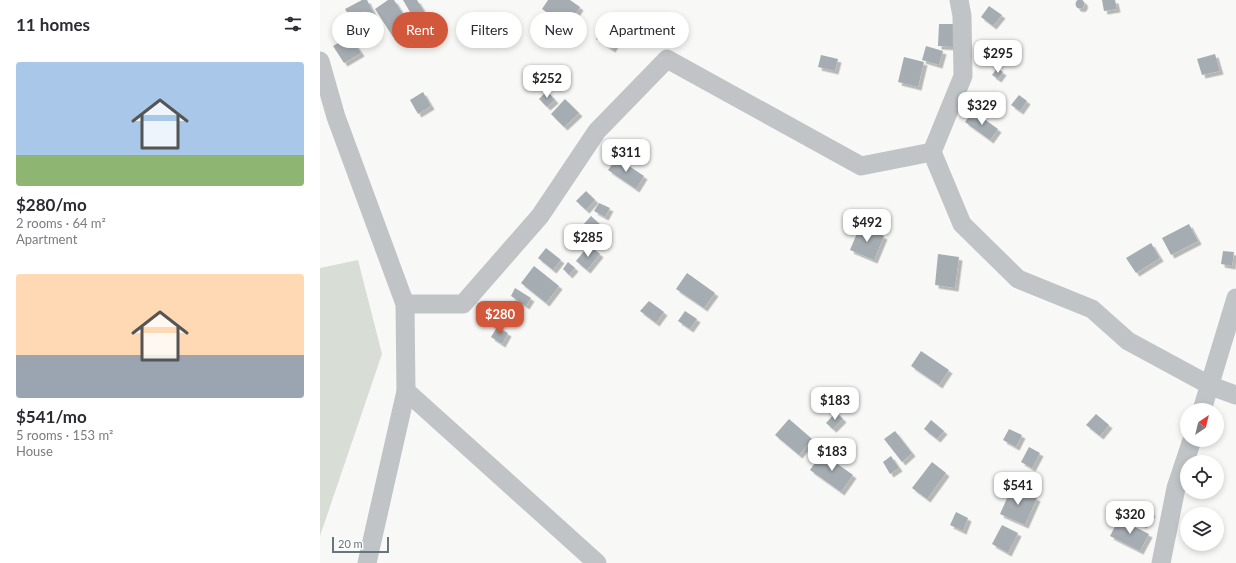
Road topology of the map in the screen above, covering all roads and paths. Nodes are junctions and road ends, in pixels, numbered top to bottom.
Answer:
1 (959, 0) edge
2 (320, 61) edge
3 (932, 152) junction
4 (1236, 298) edge
5 (405, 304) junction
6 (1211, 386) junction
7 (406, 391) junction
8 (1236, 396) edge
9 (1205, 403) edge
10 (1190, 447) edge
11 (367, 563) edge
12 (597, 563) edge
13 (1161, 563) edge

1 - 3 street
2 - 5 street
3 - 5 street
3 - 6 street
4 - 6 street
5 - 7 street
6 - 8 street
6 - 9 street
7 - 11 street
7 - 12 street
10 - 13 street

